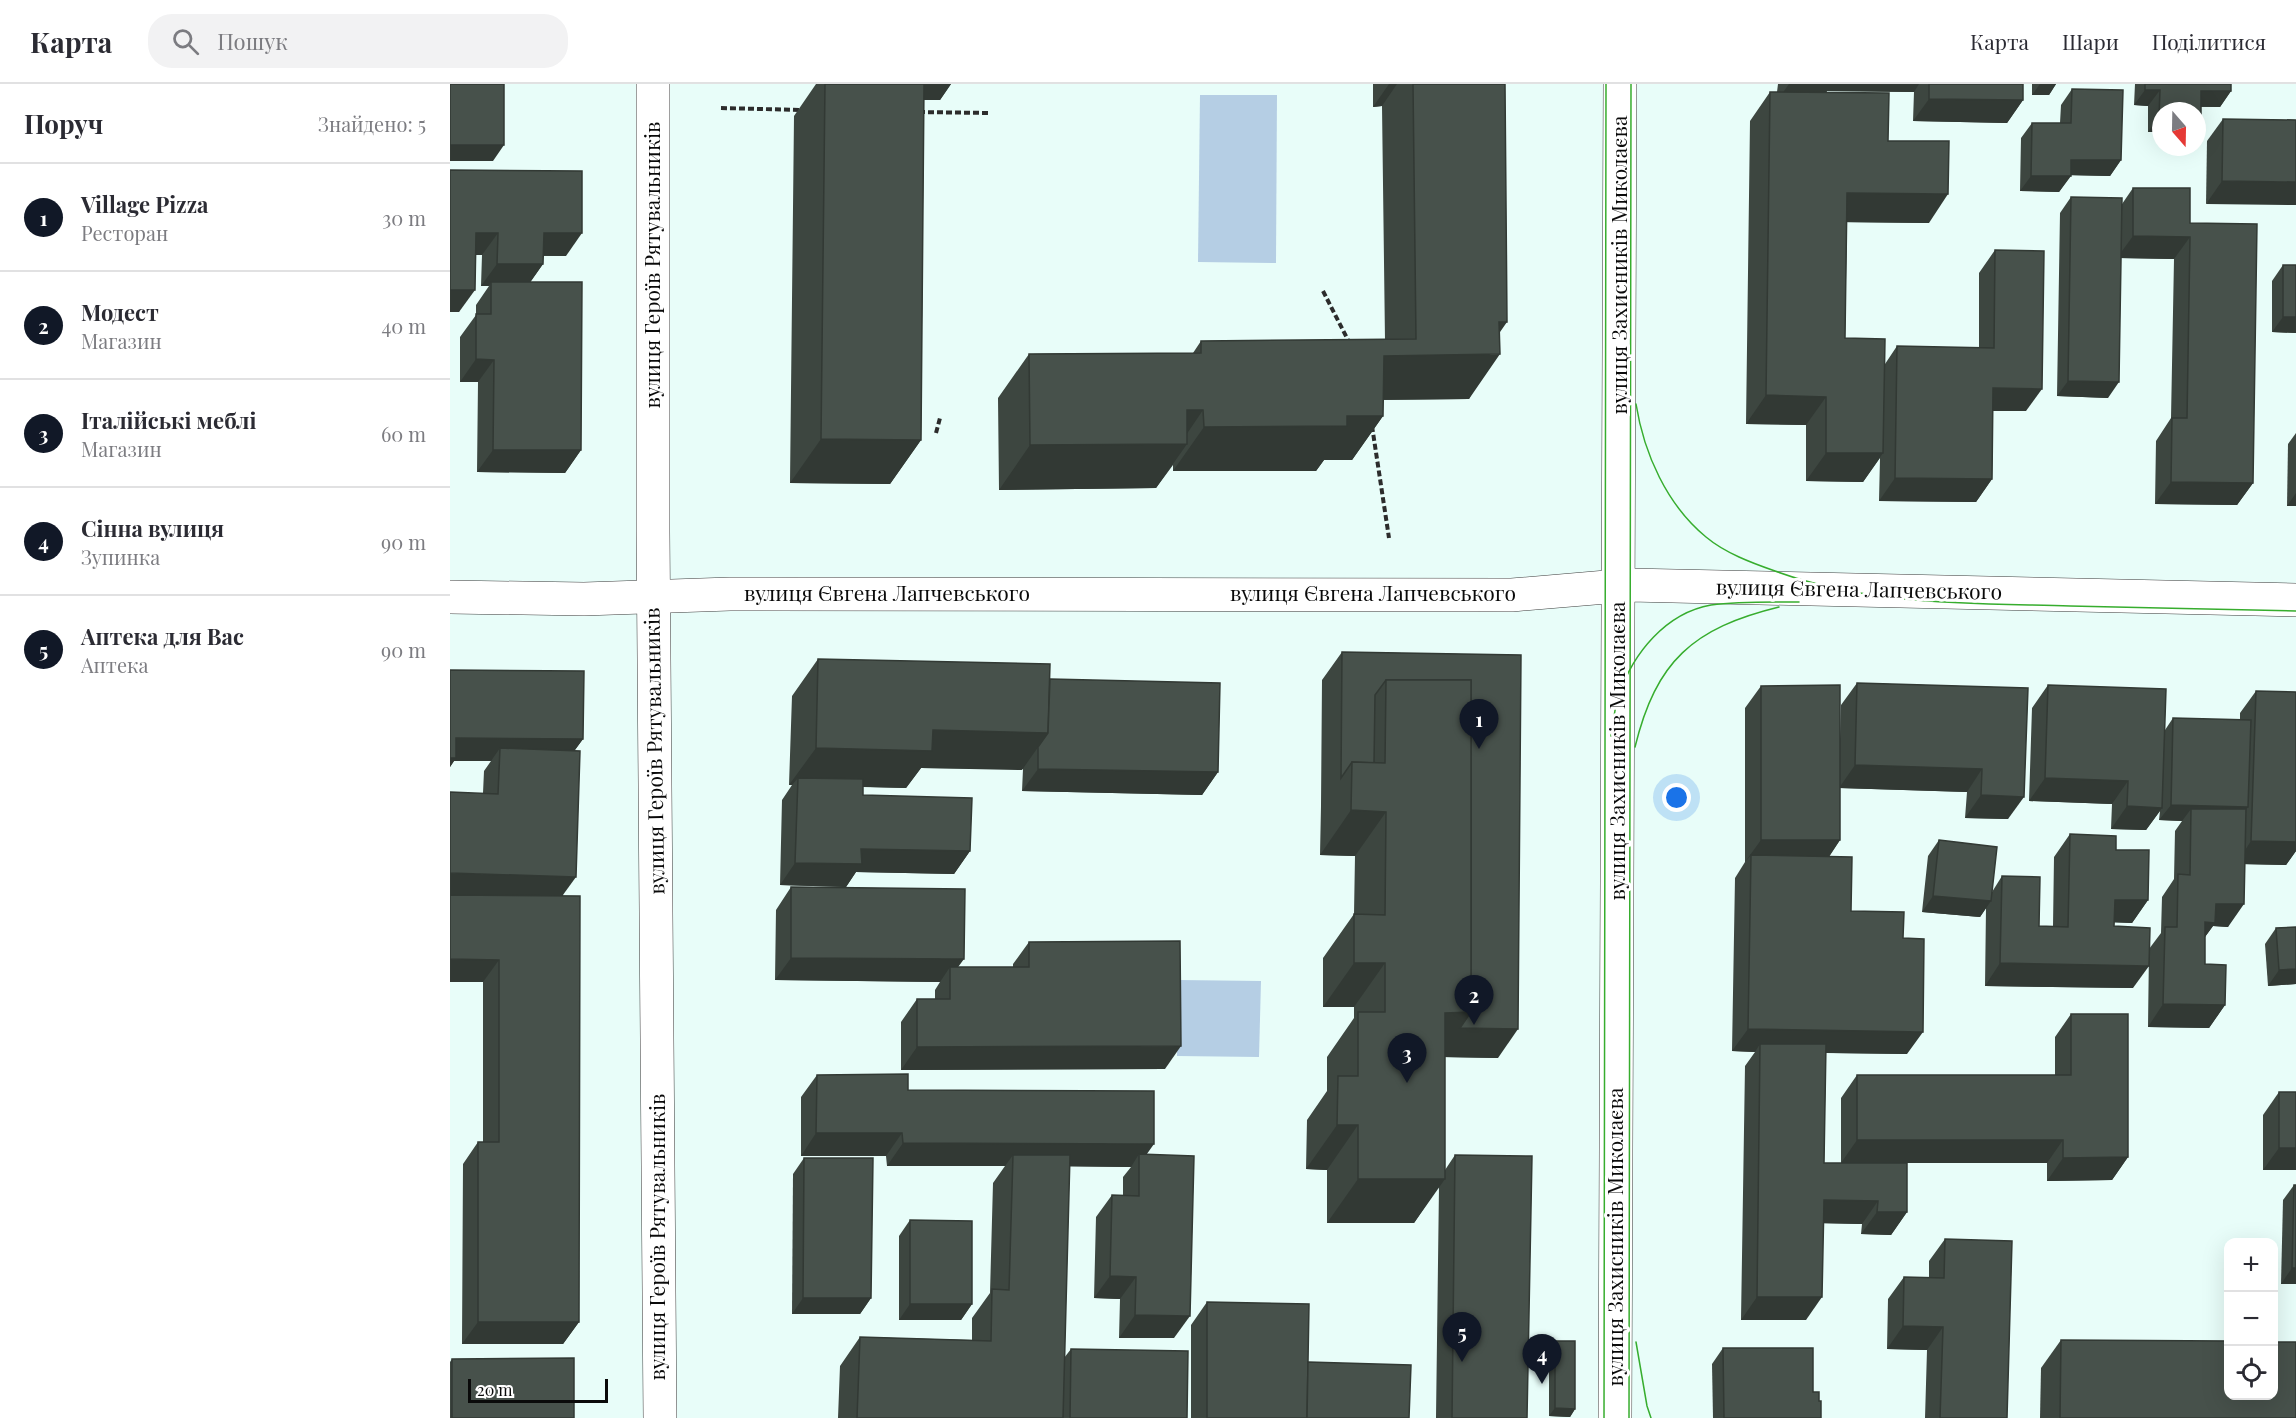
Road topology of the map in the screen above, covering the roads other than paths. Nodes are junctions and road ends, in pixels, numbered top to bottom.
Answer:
1 (653, 84) edge
2 (1620, 84) edge
3 (1618, 585) junction
4 (654, 596) junction
5 (450, 597) edge
6 (2296, 600) edge
7 (660, 1418) edge
8 (1615, 1418) edge

1 - 4 street, вулиця Героїв Рятувальників
2 - 3 street, вулиця Захисників Миколаєва
3 - 4 street, вулиця Євгена Лапчевського
3 - 6 street, вулиця Євгена Лапчевського
3 - 8 street, вулиця Захисників Миколаєва
4 - 5 street, вулиця Євгена Лапчевського
4 - 7 street, вулиця Героїв Рятувальників

